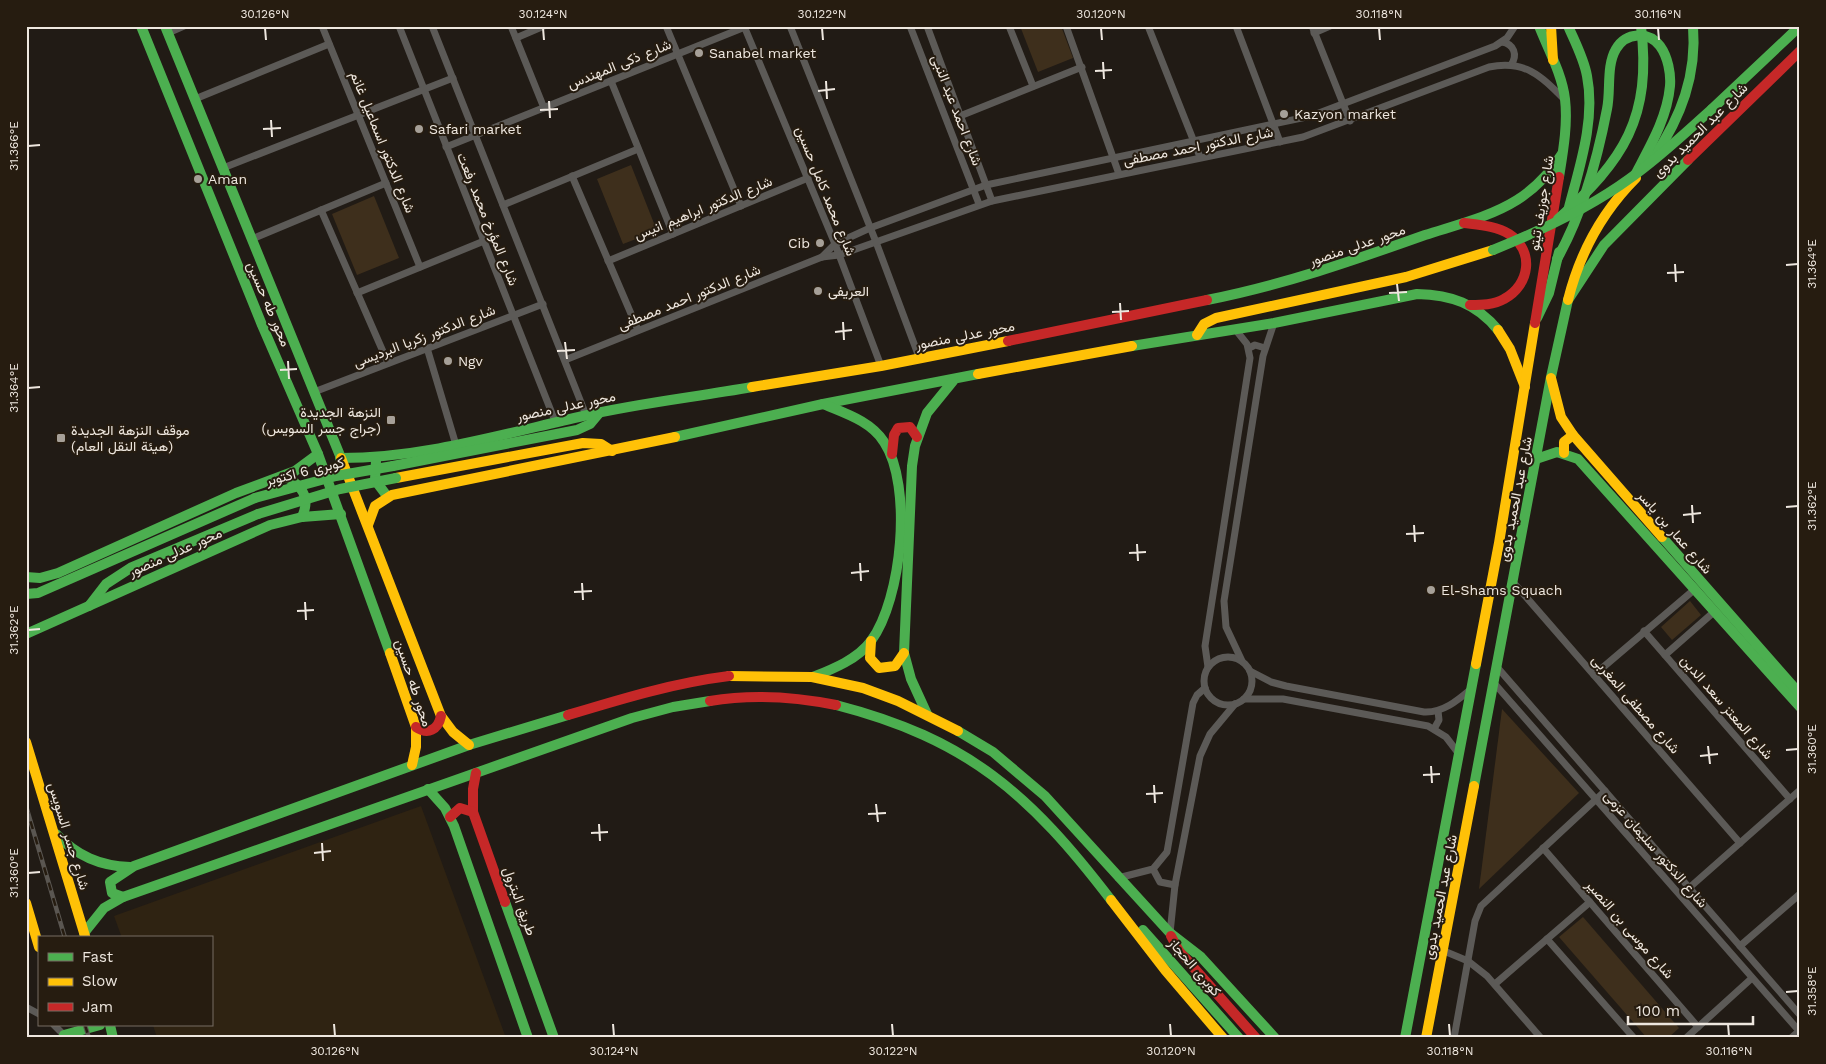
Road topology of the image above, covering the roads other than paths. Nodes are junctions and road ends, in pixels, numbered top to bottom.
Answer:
1 (141, 26) edge
2 (184, 26) edge
3 (322, 26) edge
4 (399, 26) edge
5 (432, 26) edge
6 (511, 26) edge
7 (544, 26) edge
8 (666, 26) edge
9 (744, 26) edge
10 (790, 26) edge
11 (910, 26) edge
12 (927, 26) edge
13 (1010, 26) edge
14 (1066, 26) edge
15 (1148, 26) edge
16 (1236, 26) edge
17 (1330, 26) edge
18 (1515, 26) edge
19 (1539, 26) edge
20 (1551, 26) edge
21 (1568, 26) edge
22 (1641, 26) edge
23 (1693, 26) edge
24 (1800, 26) edge
25 (1313, 29) edge
26 (167, 30) edge
27 (516, 38) junction
28 (1502, 42) junction
29 (329, 44) junction
30 (1800, 51) edge
31 (678, 54) junction
32 (1553, 60) junction
33 (1510, 64) junction
34 (1082, 67) junction
35 (452, 78) junction
36 (610, 81) junction
37 (1033, 86) junction
38 (424, 89) junction
39 (195, 98) junction
40 (1565, 100) junction
41 (1344, 104) junction
42 (544, 108) junction
43 (358, 115) junction
44 (960, 116) junction
45 (1350, 121) junction
46 (1275, 125) junction
47 (475, 135) junction
48 (1194, 141) junction
49 (1280, 142) junction
50 (446, 147) junction
51 (638, 149) junction
52 (1563, 154) junction
53 (1200, 157) junction
54 (1114, 159) junction
55 (223, 168) junction
56 (1119, 174) junction
57 (572, 176) junction
58 (808, 178) junction
59 (1632, 181) junction
60 (386, 183) junction
61 (986, 185) junction
62 (974, 188) junction
63 (992, 201) junction
64 (979, 204) junction
65 (503, 205) junction
66 (741, 206) junction
67 (321, 210) junction
68 (1558, 219) junction
69 (1461, 223) junction
70 (870, 228) junction
71 (673, 234) junction
72 (252, 239) junction
73 (484, 241) junction
74 (876, 242) junction
75 (835, 244) junction
76 (839, 255) junction
77 (822, 257) junction
78 (1557, 259) junction
79 (608, 261) junction
80 (420, 267) junction
81 (357, 293) junction
82 (1568, 300) junction
83 (542, 304) junction
84 (1470, 305) junction
85 (513, 315) junction
86 (1537, 318) junction
87 (1274, 323) junction
88 (1235, 329) junction
89 (638, 330) junction
90 (1197, 335) junction
91 (427, 348) junction
92 (1249, 348) junction
93 (1265, 348) junction
94 (919, 357) junction
95 (565, 360) junction
96 (388, 363) junction
97 (881, 366) junction
98 (1551, 377) junction
99 (952, 381) junction
100 (1525, 387) junction
101 (314, 392) junction
102 (823, 404) junction
103 (600, 412) junction
104 (586, 415) junction
105 (555, 421) junction
106 (1572, 436) junction
107 (917, 437) junction
108 (456, 445) junction
109 (612, 451) junction
110 (1564, 452) junction
111 (318, 454) junction
112 (892, 455) junction
113 (340, 458) junction
114 (377, 458) junction
115 (1536, 459) junction
116 (284, 476) junction
117 (387, 496) junction
118 (341, 514) junction
119 (302, 517) junction
120 (368, 525) junction
121 (26, 576) edge
122 (60, 578) junction
123 (1513, 582) junction
124 (1695, 589) junction
125 (26, 594) edge
126 (88, 607) junction
127 (1715, 611) junction
128 (1644, 632) junction
129 (26, 634) edge
130 (871, 641) junction
131 (904, 653) junction
132 (1665, 656) junction
133 (1242, 661) junction
134 (1208, 667) junction
135 (1497, 667) junction
136 (1250, 671) junction
137 (1594, 675) junction
138 (812, 677) junction
139 (1494, 683) junction
140 (1204, 688) junction
141 (1471, 689) junction
142 (1800, 694) edge
143 (1244, 699) junction
144 (1235, 704) junction
145 (1800, 707) edge
146 (1438, 711) junction
147 (928, 714) junction
148 (441, 716) junction
149 (416, 727) junction
150 (1434, 729) junction
151 (26, 742) edge
152 (469, 745) junction
153 (1459, 754) junction
154 (412, 765) junction
155 (476, 773) junction
156 (428, 789) junction
157 (1800, 790) edge
158 (1605, 791) junction
159 (1596, 799) junction
160 (1790, 799) junction
161 (473, 812) junction
162 (450, 817) junction
163 (54, 832) junction
164 (1740, 843) junction
165 (1543, 848) junction
166 (134, 866) junction
167 (1154, 869) junction
168 (1118, 878) junction
169 (1175, 885) junction
170 (1689, 888) junction
171 (1800, 894) edge
172 (123, 897) junction
173 (1590, 902) junction
174 (27, 907) edge
175 (1128, 918) junction
176 (26, 922) edge
177 (1170, 934) junction
178 (85, 936) edge
179 (1547, 939) junction
180 (38, 944) edge
181 (1740, 946) junction
182 (1444, 951) junction
183 (1468, 961) junction
184 (1752, 978) junction
185 (1495, 984) junction
186 (26, 1007) edge
187 (38, 1013) edge
188 (1800, 1015) edge
189 (96, 1026) edge
190 (1698, 1027) junction
191 (1800, 1031) edge
192 (64, 1033) edge
193 (528, 1038) edge
194 (554, 1038) edge
195 (1223, 1038) edge
196 (1238, 1038) edge
197 (1256, 1038) edge
198 (1276, 1038) edge
199 (1405, 1038) edge
200 (1426, 1038) edge
201 (1454, 1038) edge
202 (1542, 1038) edge
203 (1634, 1038) edge
204 (1686, 1038) edge
205 (1791, 1038) edge

1 - 111 main road, محور طه حسين
2 - 26 street
3 - 29 street, شارع الدكتور اسماعيل غانم
4 - 38 street, شارع المؤرخ محمد رفعت
5 - 35 street, شارع المؤرخ محمد رفعت
6 - 27 street
7 - 27 street
8 - 31 street
9 - 31 street, شارع ذكى المهندس
9 - 58 street, شارع محمد كامل حسين
10 - 70 street, شارع محمد كامل حسين
11 - 62 street, شارع احمد عبد النبى
12 - 44 street, شارع احمد عبد النبى
13 - 37 street
14 - 34 street
15 - 48 street
16 - 46 street
17 - 25 street
18 - 28 street, شارع الدكتور احمد مصطفى
19 - 32 main road, شارع جوزيف تيتو
20 - 32 main road
21 - 78 main road
22 - 68 main road, bridge
23 - 59 main road
24 - 68 main road, bridge
25 - 41 street
26 - 39 main road, محور طه حسين
27 - 42 street
28 - 33 street
28 - 41 street, شارع الدكتور احمد مصطفى
29 - 39 street
29 - 43 street, شارع الدكتور اسماعيل غانم
30 - 82 main road, شارع عبد الحميد بدوى
31 - 36 street, شارع ذكى المهندس
31 - 66 street
32 - 40 main road, شارع جوزيف تيتو
33 - 40 street
33 - 45 street, شارع الدكتور احمد مصطفى
34 - 37 street
34 - 54 street
35 - 38 street
35 - 47 street, شارع المؤرخ محمد رفعت
36 - 42 street, شارع ذكى المهندس
36 - 51 street
37 - 44 street
38 - 43 street
38 - 50 street, شارع المؤرخ محمد رفعت
39 - 55 main road, محور طه حسين
40 - 52 main road, شارع جوزيف تيتو
41 - 45 street
41 - 46 street, شارع الدكتور احمد مصطفى
42 - 47 street, شارع ذكى المهندس
43 - 55 street
43 - 60 street, شارع الدكتور اسماعيل غانم
44 - 61 street, شارع احمد عبد النبى
45 - 49 street, شارع الدكتور احمد مصطفى
46 - 48 street, شارع الدكتور احمد مصطفى
46 - 49 street
47 - 50 street, شارع ذكى المهندس
47 - 65 street, شارع المؤرخ محمد رفعت
48 - 53 street
48 - 54 street, شارع الدكتور احمد مصطفى
49 - 53 street, شارع الدكتور احمد مصطفى
50 - 73 street, شارع المؤرخ محمد رفعت
51 - 57 street
51 - 71 street
52 - 69 main road, محور عدلى منصور
52 - 86 main road, شارع جوزيف تيتو
53 - 56 street, شارع الدكتور احمد مصطفى
54 - 56 street
54 - 61 street, شارع الدكتور احمد مصطفى
55 - 72 main road, محور طه حسين
56 - 63 street, شارع الدكتور احمد مصطفى
57 - 65 street
57 - 79 street
58 - 66 street, شارع الدكتور ابراهيم انيس
58 - 75 street, شارع محمد كامل حسين
59 - 78 main road
59 - 82 main road
60 - 67 street
60 - 80 street, شارع الدكتور اسماعيل غانم
61 - 62 street, شارع الدكتور احمد مصطفى
61 - 63 street, شارع احمد عبد النبى
62 - 64 street, شارع احمد عبد النبى
62 - 70 street, شارع الدكتور احمد مصطفى
63 - 64 street, شارع الدكتور احمد مصطفى
64 - 74 street, شارع الدكتور احمد مصطفى
65 - 83 street, شارع المؤرخ محمد رفعت
66 - 71 street, شارع الدكتور ابراهيم انيس
67 - 72 street
67 - 81 street
68 - 90 main road, bridge
69 - 84 main road
69 - 94 main road, محور عدلى منصور
70 - 74 street, شارع محمد كامل حسين
70 - 75 street, شارع الدكتور احمد مصطفى
71 - 79 street, شارع الدكتور ابراهيم انيس
72 - 101 main road, محور طه حسين
73 - 80 street
73 - 85 street, شارع المؤرخ محمد رفعت
74 - 76 street, شارع الدكتور احمد مصطفى
74 - 94 street, شارع محمد كامل حسين
75 - 76 street, شارع محمد كامل حسين
75 - 77 street, شارع الدكتور احمد مصطفى
76 - 77 street, شارع الدكتور احمد مصطفى
76 - 97 street, شارع محمد كامل حسين
77 - 89 street, شارع الدكتور احمد مصطفى
78 - 86 main road
79 - 89 street
80 - 81 street
81 - 96 street
82 - 98 main road, شارع عبد الحميد بدوى
83 - 85 street, شارع الدكتور زكريا البرديسى
83 - 95 street, شارع المؤرخ محمد رفعت
84 - 87 main road
84 - 100 main road
85 - 91 street, شارع الدكتور زكريا البرديسى
85 - 105 street, شارع المؤرخ محمد رفعت
86 - 100 main road, شارع جوزيف تيتو
87 - 88 main road
87 - 93 street
88 - 90 main road
88 - 92 street
89 - 95 street, شارع الدكتور احمد مصطفى
90 - 99 main road
91 - 96 street, شارع الدكتور زكريا البرديسى
91 - 108 street
92 - 93 street
92 - 134 street
93 - 133 street
94 - 97 main road, محور عدلى منصور
95 - 104 street, شارع المؤرخ محمد رفعت
96 - 101 street, شارع الدكتور زكريا البرديسى
97 - 103 main road, محور عدلى منصور
98 - 106 main road, شارع عمار بن ياسر
98 - 115 main road, شارع عبد الحميد بدوى
99 - 102 main road
99 - 107 main road
100 - 141 main road, شارع عبد الحميد بدوى
101 - 113 main road, محور طه حسين
102 - 109 main road
102 - 112 main road
103 - 104 main road, محور عدلى منصور
103 - 122 main road, كوبرى 6 اكتوبر, bridge
104 - 105 main road, محور عدلى منصور
105 - 108 main road, محور عدلى منصور
106 - 110 main road
106 - 142 main road, شارع عمار بن ياسر
107 - 112 main road
107 - 131 main road
108 - 114 main road, محور عدلى منصور
109 - 117 main road
109 - 126 main road, كوبرى 6 اكتوبر, bridge
110 - 115 main road
110 - 124 main road, شارع عمار بن ياسر
111 - 116 main road, محور عدلى منصور
111 - 118 main road, محور طه حسين
112 - 130 main road
113 - 114 main road, محور عدلى منصور
113 - 120 main road, محور طه حسين
114 - 117 main road
115 - 123 main road, شارع عبد الحميد بدوى
116 - 119 main road
116 - 122 main road, محور عدلى منصور
117 - 120 main road
118 - 119 main road, محور عدلى منصور
118 - 149 main road, محور طه حسين
119 - 126 main road, محور عدلى منصور
120 - 148 main road, محور طه حسين
121 - 122 main road, محور عدلى منصور
122 - 125 main road, كوبرى 6 اكتوبر
123 - 135 main road, شارع عبد الحميد بدوى
123 - 137 street, شارع مصطفى المغربى
124 - 127 main road, شارع عمار بن ياسر
124 - 128 street
126 - 129 main road, محور عدلى منصور
127 - 132 street
127 - 145 main road, شارع عمار بن ياسر
128 - 132 street, شارع المعتز سعد الدين
128 - 137 street
130 - 131 main road
130 - 138 main road
131 - 147 main road
132 - 160 street, شارع المعتز سعد الدين
133 - 134 street
133 - 136 street
134 - 140 street
135 - 139 main road, شارع عبد الحميد بدوى
135 - 158 street, شارع الدكتور سليمان عزمى
136 - 143 street
136 - 146 street
137 - 164 street, شارع مصطفى المغربى
138 - 147 main road
138 - 152 main road
139 - 159 street, شارع الدكتور سليمان عزمى
139 - 182 main road, شارع عبد الحميد بدوى
140 - 144 street
140 - 167 street
141 - 146 street
141 - 153 main road, شارع عبد الحميد بدوى
143 - 144 street
143 - 150 street
144 - 169 street
146 - 150 street
147 - 168 main road
148 - 149 main road
148 - 152 main road, محور طه حسين
149 - 154 main road, محور طه حسين
150 - 153 street
151 - 163 main road, شارع جسر السويس
152 - 154 main road
153 - 199 main road, شارع عبد الحميد بدوى
154 - 166 main road
155 - 156 main road
155 - 161 main road, طريق البترول
155 - 175 main road
156 - 162 main road
156 - 172 main road
157 - 160 street
158 - 159 street
158 - 170 street, شارع الدكتور سليمان عزمى
159 - 165 street
159 - 184 street, شارع الدكتور سليمان عزمى
160 - 164 street
161 - 162 main road
161 - 194 main road, طريق البترول
162 - 193 main road
163 - 166 main road
163 - 178 main road, شارع جسر السويس
164 - 170 street
165 - 173 street, شارع موسى بن النصير
165 - 183 street
166 - 172 main road
167 - 168 street
167 - 169 street
168 - 177 main road
169 - 177 street
170 - 181 street, شارع الدكتور سليمان عزمى
171 - 181 street
172 - 178 main road
173 - 179 street
173 - 190 street, شارع موسى بن النصير
174 - 176 street
174 - 180 main road
175 - 195 main road
175 - 196 main road, كوبرى الحجاز
177 - 197 main road, كوبرى الحجاز
177 - 198 main road
179 - 185 street
179 - 203 street
181 - 188 street, شارع الدكتور سليمان عزمى
182 - 183 street
182 - 200 main road, شارع عبد الحميد بدوى
183 - 185 street
183 - 201 street
184 - 190 street
184 - 191 street, شارع الدكتور سليمان عزمى
185 - 202 street
186 - 187 street
189 - 192 main road
190 - 204 street
191 - 205 street

